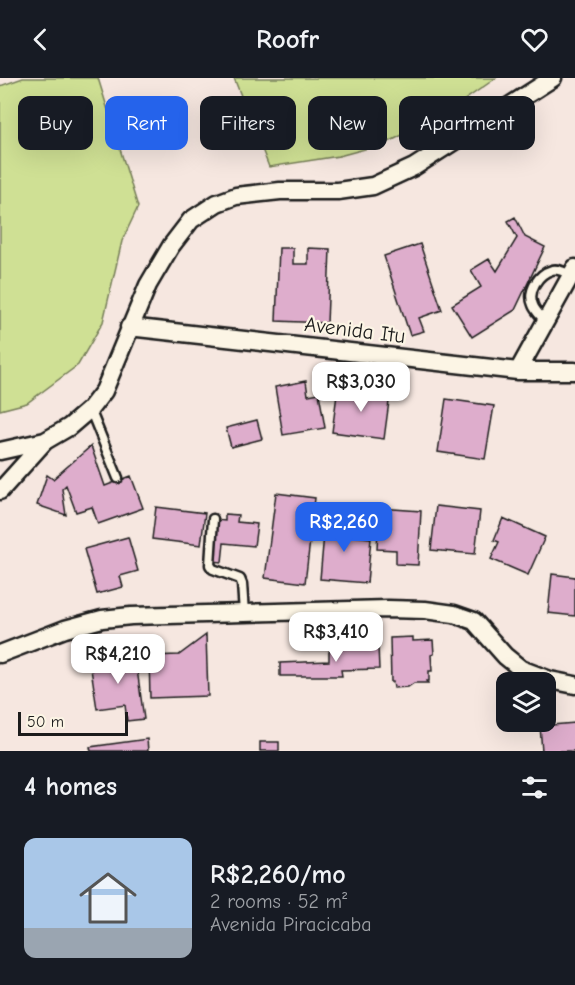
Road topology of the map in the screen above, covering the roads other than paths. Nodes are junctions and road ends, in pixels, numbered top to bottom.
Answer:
1 (553, 78) edge
2 (573, 272) edge
3 (545, 321) junction
4 (129, 327) junction
5 (575, 371) edge
6 (518, 372) junction
7 (90, 409) junction
8 (45, 441) junction
9 (0, 452) edge
10 (118, 478) dead end
11 (0, 491) edge
12 (213, 519) dead end
13 (244, 613) junction
14 (0, 654) edge
15 (575, 685) edge

1 - 4 street
2 - 3 street
2 - 3 lane
3 - 6 street
4 - 6 street, Avenida Itu
4 - 7 street
5 - 6 street, Avenida Itu
7 - 8 street
7 - 10 lane
8 - 9 street
8 - 11 street
12 - 13 lane
13 - 14 street
13 - 15 street

